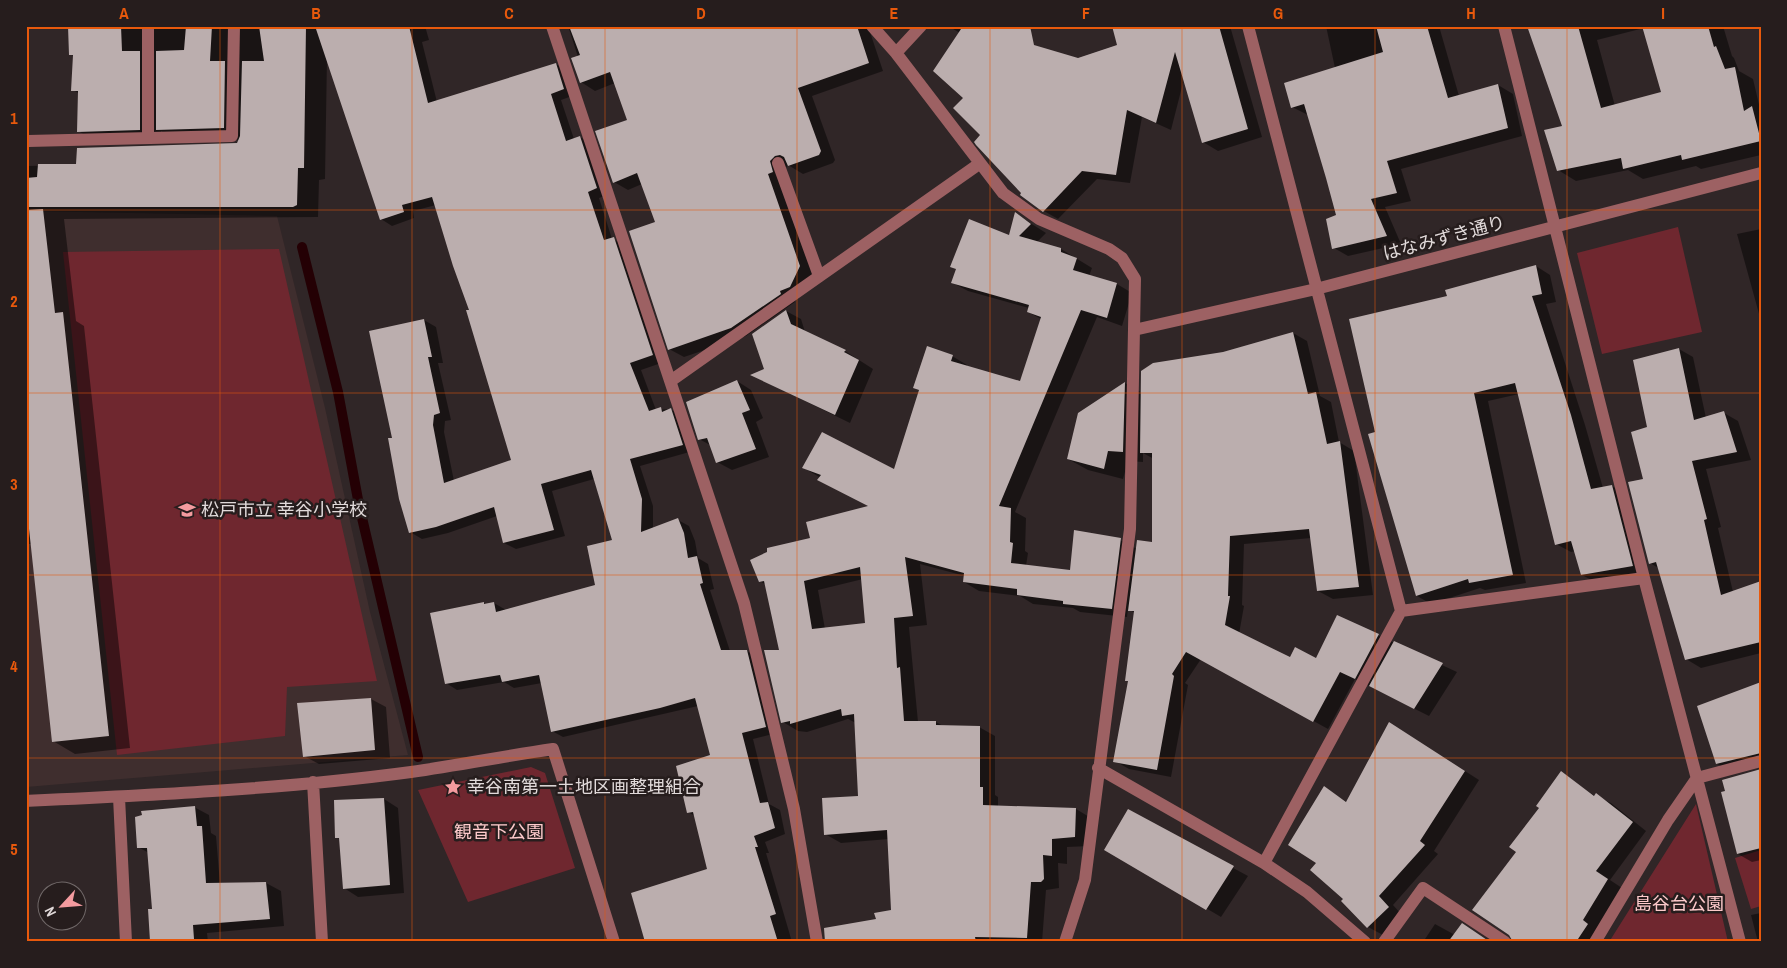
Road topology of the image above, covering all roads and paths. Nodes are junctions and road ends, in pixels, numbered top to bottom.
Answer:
1 (148, 26) edge
2 (234, 26) edge
3 (552, 26) edge
4 (872, 26) edge
5 (921, 26) edge
6 (1248, 26) edge
7 (1504, 26) edge
8 (896, 53) junction
9 (148, 138) junction
10 (28, 141) dead end
11 (778, 163) dead end
12 (979, 164) junction
13 (1761, 173) edge
14 (1555, 227) junction
15 (819, 276) junction
16 (1316, 289) junction
17 (1134, 330) junction
18 (672, 380) junction
19 (1644, 578) junction
20 (1401, 611) junction
21 (1761, 761) edge
22 (1098, 768) junction
23 (1697, 778) junction
24 (313, 782) junction
25 (119, 797) junction
26 (26, 801) edge
27 (1264, 863) junction
28 (126, 942) edge
29 (322, 942) edge
30 (614, 942) edge
31 (817, 942) edge
32 (1065, 942) edge
33 (1365, 942) edge
34 (1384, 942) edge
35 (1505, 942) edge
36 (1595, 942) edge
37 (1740, 942) edge

1 - 9 street
2 - 9 street
3 - 18 street
4 - 8 street
5 - 8 street
6 - 16 street
7 - 14 street
8 - 12 street
9 - 10 street
11 - 15 street
12 - 15 street
12 - 17 street
13 - 14 street, はなみずき通り
14 - 16 street, はなみずき通り
14 - 19 street
15 - 18 street
16 - 17 street, はなみずき通り
16 - 20 street
17 - 22 street
18 - 31 street
19 - 20 street
19 - 23 street
20 - 27 street
21 - 23 street
22 - 27 street
22 - 32 street
23 - 36 street
23 - 37 street
24 - 25 street
24 - 29 street
24 - 30 street
25 - 26 street
25 - 28 street
27 - 33 street
34 - 35 street

